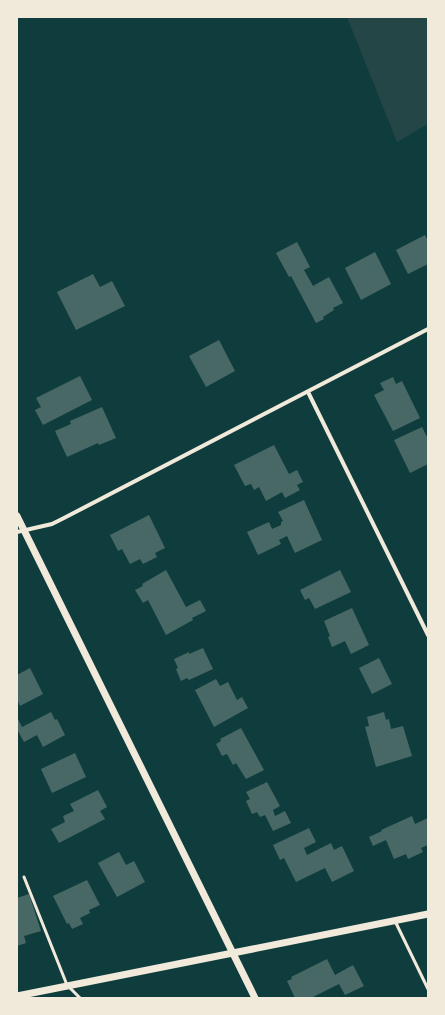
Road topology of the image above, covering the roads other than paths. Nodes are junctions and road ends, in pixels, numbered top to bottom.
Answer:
1 (428, 329) edge
2 (308, 392) junction
3 (17, 516) edge
4 (20, 531) edge
5 (428, 635) edge
6 (24, 877) dead end
7 (428, 914) edge
8 (395, 921) junction
9 (232, 953) junction
10 (67, 985) junction
11 (428, 989) edge
12 (17, 996) edge
13 (80, 998) edge
14 (255, 998) edge

1 - 2 street
2 - 4 street
2 - 5 street
3 - 4 street
4 - 9 street
6 - 10 lane
7 - 8 street
8 - 9 street
8 - 11 lane
9 - 10 street
9 - 14 street
10 - 12 street
10 - 13 lane

